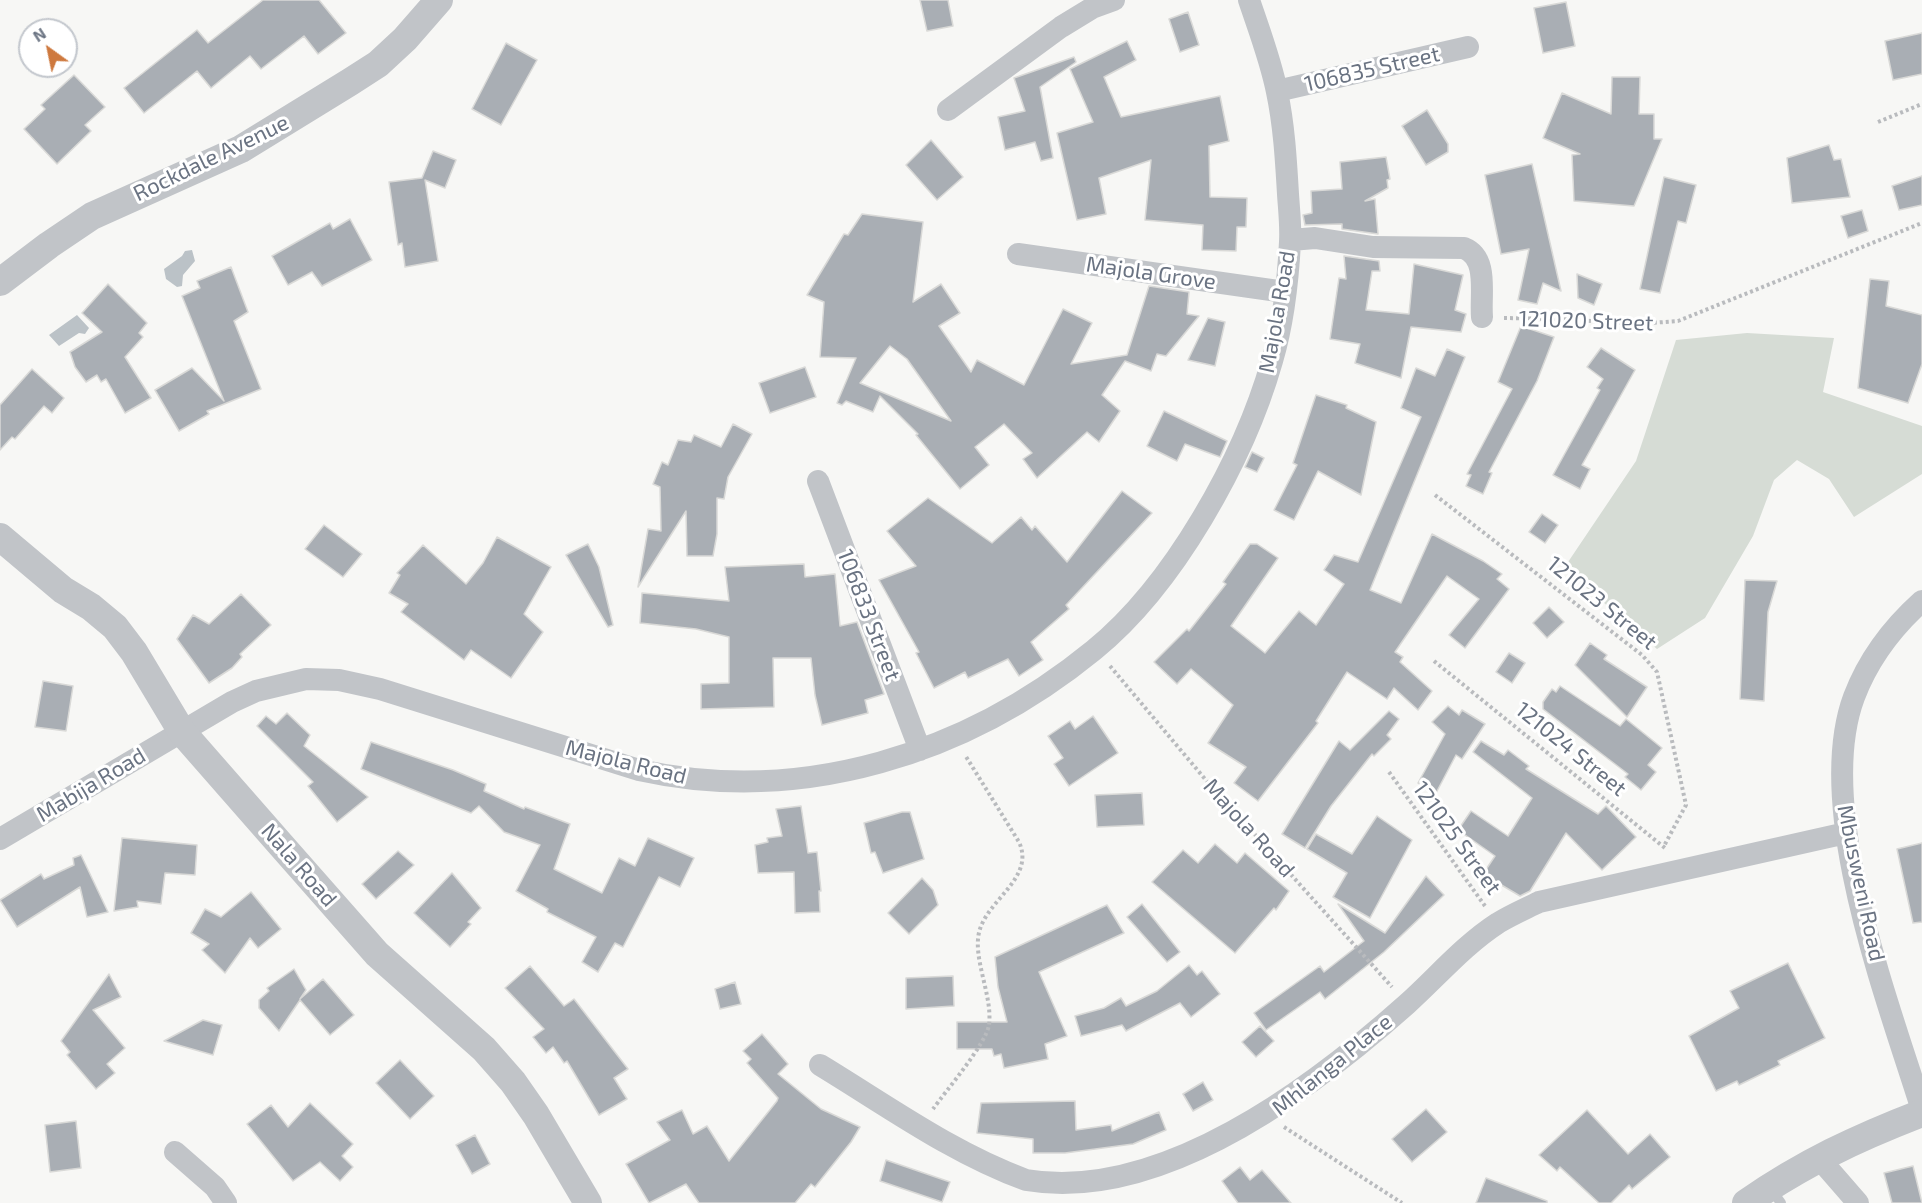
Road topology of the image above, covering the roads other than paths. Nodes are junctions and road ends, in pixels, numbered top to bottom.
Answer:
1 (439, 0) edge
2 (1114, 0) edge
3 (1249, 0) edge
4 (1468, 47) dead end
5 (1277, 91) junction
6 (948, 110) dead end
7 (1291, 240) junction
8 (1017, 254) dead end
9 (0, 282) edge
10 (1285, 292) junction
11 (1482, 317) road end
12 (818, 481) dead end
13 (0, 537) edge
14 (1922, 601) edge
15 (182, 732) junction
16 (920, 750) junction
17 (1846, 832) junction
18 (0, 840) edge
19 (820, 1065) dead end
20 (1922, 1112) edge
21 (175, 1152) dead end
22 (1818, 1157) junction
23 (1775, 1195) edge
24 (226, 1203) edge
25 (588, 1203) edge
26 (1746, 1203) edge
27 (1858, 1203) edge

1 - 9 street, Rockdale Avenue
2 - 6 street
3 - 5 street, Majola Road
4 - 5 street, 106835 Street
5 - 7 street, Majola Road
7 - 10 street, Majola Road
7 - 11 street
8 - 10 street, Majola Grove
10 - 16 street, Majola Road
12 - 16 street, 106833 Street
13 - 15 street, Nala Road
14 - 17 street, Mbusweni Road
15 - 16 street, Majola Road
15 - 18 street, Mabija Road
15 - 25 street, Nala Road
17 - 19 street, Mhlanga Place
17 - 20 street, Mbusweni Road
20 - 22 street
21 - 24 street
22 - 23 street
22 - 27 street
23 - 26 street

